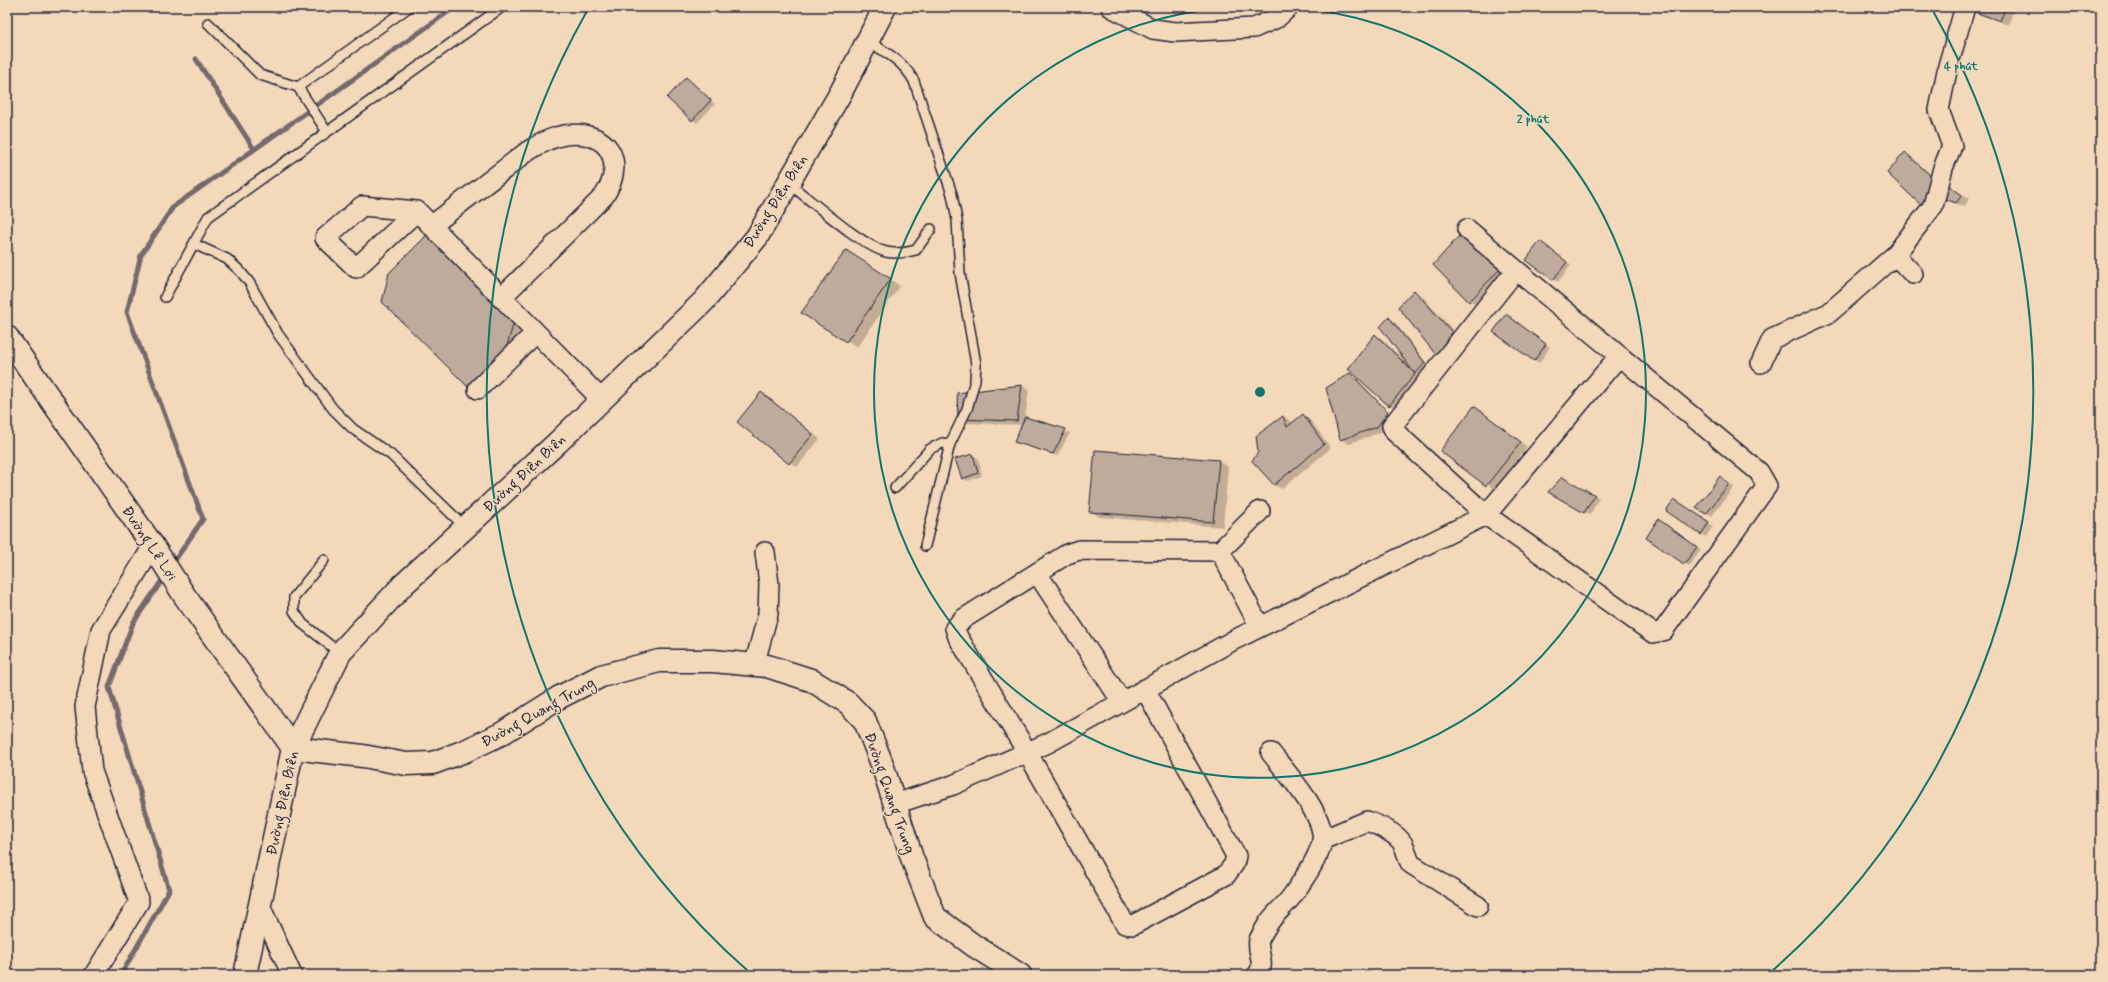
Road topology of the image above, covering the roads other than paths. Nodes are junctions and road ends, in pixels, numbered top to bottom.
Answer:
1 (409, 7) edge
2 (502, 7) edge
3 (885, 7) edge
4 (1111, 7) edge
5 (1289, 7) edge
6 (1965, 7) edge
7 (208, 23) dead end
8 (868, 41) junction
9 (300, 90) junction
10 (325, 129) junction
11 (788, 183) junction
12 (417, 211) dead end
13 (431, 226) junction
14 (931, 229) dead end
15 (1467, 229) dead end
16 (194, 244) junction
17 (1895, 255) junction
18 (1516, 270) junction
19 (1913, 274) dead end
20 (166, 298) dead end
21 (501, 298) junction
22 (535, 333) junction
23 (11, 350) edge
24 (1619, 356) junction
25 (1761, 363) dead end
26 (478, 389) dead end
27 (602, 400) junction
28 (950, 444) junction
29 (895, 488) dead end
30 (1260, 511) dead end
31 (1486, 515) junction
32 (466, 528) junction
33 (153, 546) junction
34 (925, 546) dead end
35 (1220, 551) junction
36 (765, 552) dead end
37 (324, 560) dead end
38 (1037, 573) junction
39 (1260, 627) junction
40 (340, 653) junction
41 (754, 666) junction
42 (1145, 689) junction
43 (1122, 702) junction
44 (292, 748) junction
45 (1027, 752) junction
46 (1271, 753) dead end
47 (895, 804) junction
48 (1322, 840) junction
49 (260, 906) junction
50 (1478, 906) dead end
51 (94, 975) edge
52 (245, 975) edge
53 (292, 975) edge
54 (1020, 975) edge
55 (1257, 975) edge

1 - 9 lane
2 - 10 lane
3 - 8 street, Đường Điện Biên
4 - 5 street
6 - 17 street
7 - 9 lane
8 - 11 street, Đường Điện Biên
8 - 28 lane
9 - 10 lane
10 - 16 lane
11 - 14 lane
11 - 27 street, Đường Điện Biên
12 - 13 street
13 - 21 street
13 - 21 street
15 - 18 street
16 - 20 lane
16 - 32 lane
17 - 19 street
17 - 25 street
18 - 24 street
18 - 31 street
21 - 22 street
22 - 26 street
22 - 27 street
23 - 33 street, Đường Lê Lợi
24 - 31 street
24 - 31 street
27 - 32 street, Đường Điện Biên
28 - 29 lane
28 - 34 lane
30 - 35 street
31 - 39 street
32 - 40 street, Đường Điện Biên
33 - 44 street, Đường Lê Lợi
33 - 51 street
35 - 38 street
35 - 39 street
36 - 41 street
37 - 40 lane
38 - 43 street
38 - 45 street
39 - 42 street
40 - 44 street, Đường Điện Biên
41 - 44 street, Đường Quang Trung
41 - 47 street, Đường Quang Trung
42 - 43 street
42 - 45 street
43 - 45 street
44 - 49 street, Đường Điện Biên
45 - 47 street
46 - 48 street
47 - 54 street, Đường Quang Trung
48 - 50 street
48 - 55 street
49 - 52 street, Đường Điện Biên
49 - 53 street

